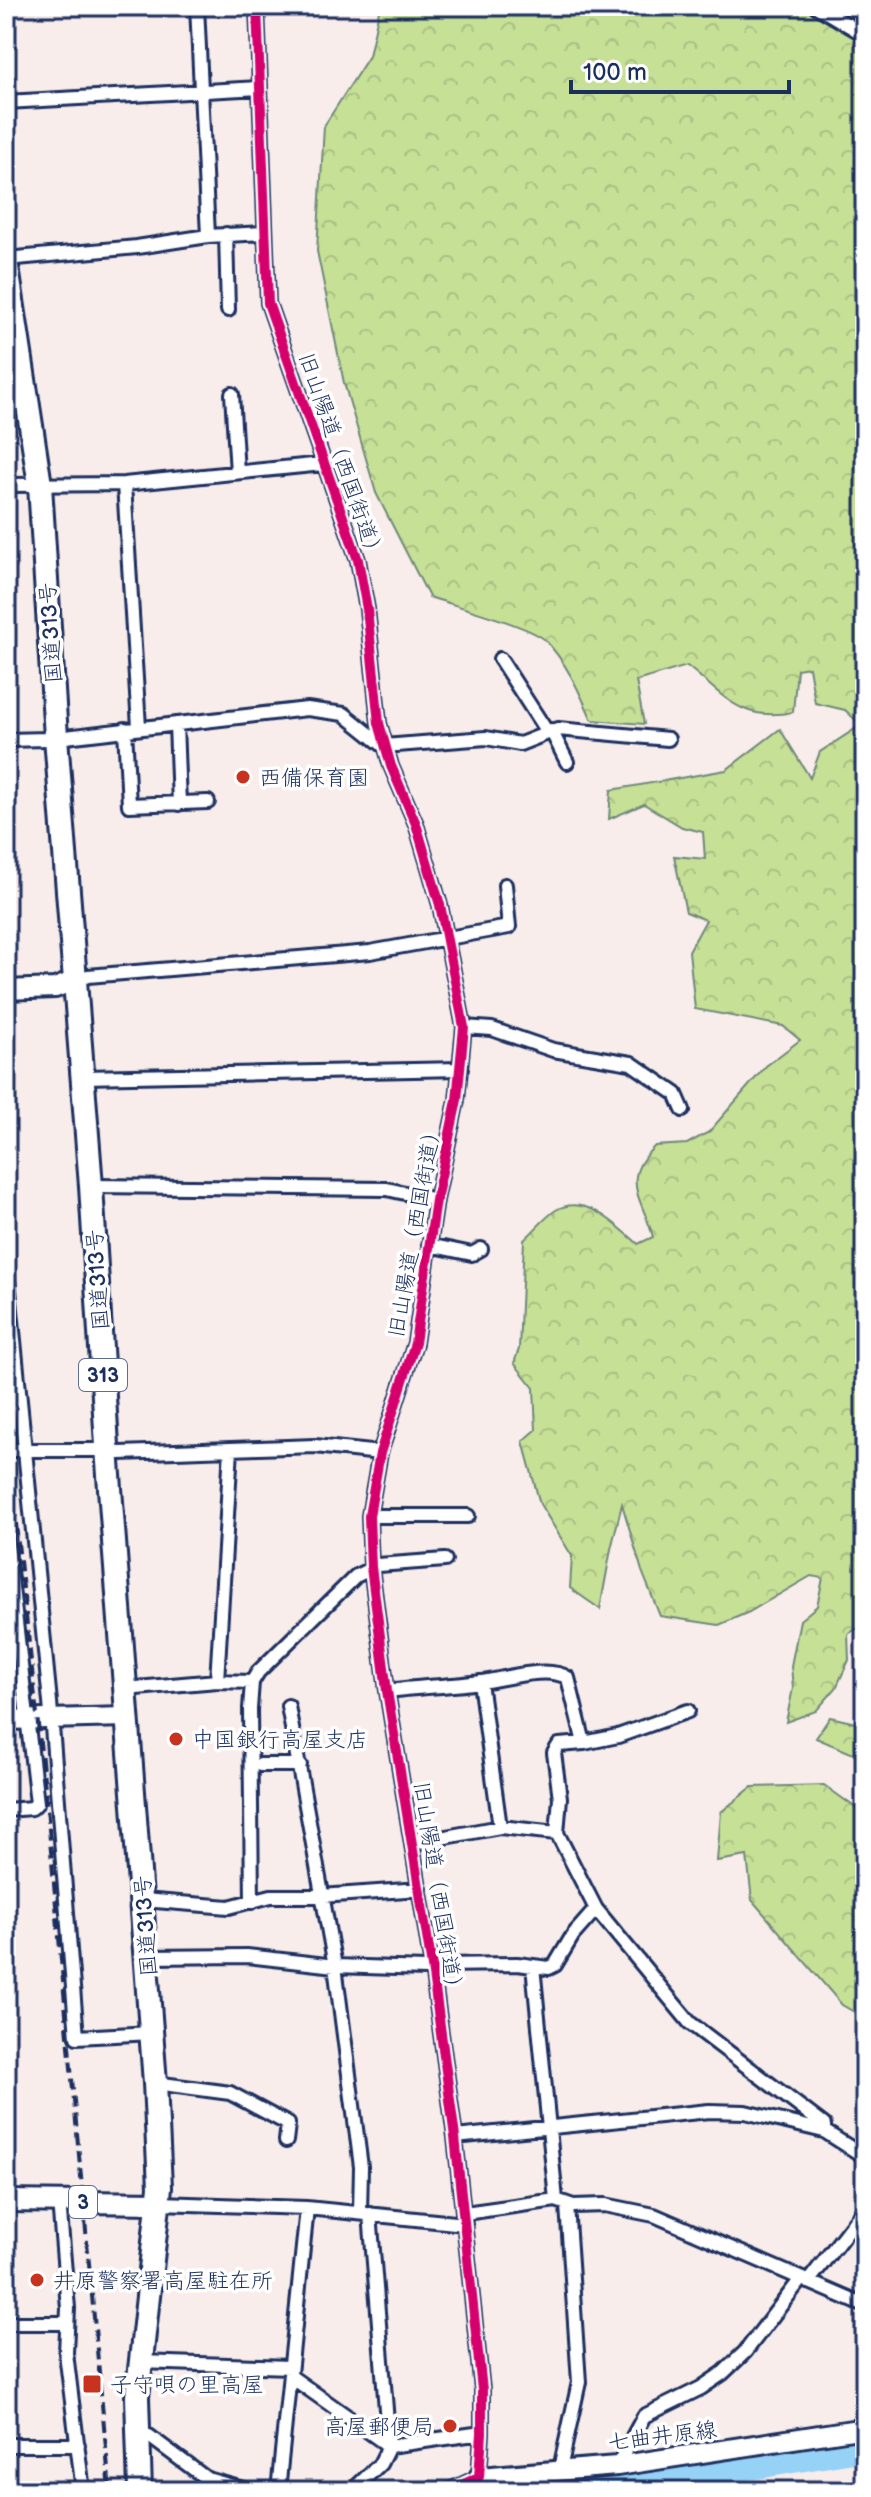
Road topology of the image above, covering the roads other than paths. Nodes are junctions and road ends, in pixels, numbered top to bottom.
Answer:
1 (197, 6) edge
2 (257, 6) edge
3 (816, 6) edge
4 (865, 35) edge
5 (260, 88) junction
6 (200, 91) junction
7 (6, 102) edge
8 (264, 233) junction
9 (226, 234) junction
10 (208, 236) junction
11 (6, 260) edge
12 (9, 301) edge
13 (228, 310) dead end
14 (232, 394) dead end
15 (323, 464) junction
16 (237, 472) junction
17 (124, 484) junction
18 (6, 485) edge
19 (40, 485) junction
20 (500, 659) dead end
21 (176, 724) junction
22 (139, 727) junction
23 (125, 729) junction
24 (549, 731) junction
25 (56, 737) junction
26 (668, 739) dead end
27 (6, 740) edge
28 (384, 746) junction
29 (567, 762) dead end
30 (208, 802) dead end
31 (179, 804) junction
32 (505, 885) dead end
33 (448, 937) junction
34 (76, 980) junction
35 (6, 990) edge
36 (464, 1027) junction
37 (461, 1069) junction
38 (83, 1077) junction
39 (683, 1110) dead end
40 (91, 1186) junction
41 (436, 1200) junction
42 (429, 1245) junction
43 (481, 1249) dead end
44 (6, 1260) edge
45 (231, 1449) junction
46 (6, 1450) edge
47 (26, 1451) junction
48 (108, 1451) junction
49 (380, 1453) junction
50 (369, 1516) junction
51 (468, 1516) dead end
52 (6, 1536) edge
53 (445, 1560) dead end
54 (371, 1567) junction
55 (217, 1681) junction
56 (252, 1682) junction
57 (480, 1682) junction
58 (125, 1689) junction
59 (387, 1691) junction
60 (288, 1706) dead end
61 (688, 1711) dead end
62 (127, 1717) junction
63 (27, 1719) junction
64 (51, 1719) junction
65 (6, 1720) edge
66 (584, 1743) junction
67 (260, 1765) dead end
68 (300, 1765) junction
69 (6, 1810) edge
70 (500, 1827) junction
71 (557, 1833) junction
72 (413, 1843) junction
73 (420, 1889) junction
74 (321, 1896) junction
75 (143, 1900) junction
76 (252, 1902) junction
77 (596, 1909) junction
78 (147, 1957) junction
79 (335, 1966) junction
80 (533, 1966) junction
81 (432, 1967) junction
82 (152, 2033) junction
83 (155, 2083) junction
84 (551, 2125) junction
85 (824, 2131) junction
86 (455, 2137) junction
87 (286, 2141) dead end
88 (865, 2157) edge
89 (6, 2201) edge
90 (59, 2201) junction
91 (159, 2203) junction
92 (562, 2203) junction
93 (307, 2208) junction
94 (865, 2208) edge
95 (365, 2213) junction
96 (465, 2218) junction
97 (804, 2280) junction
98 (865, 2306) edge
99 (6, 2323) edge
100 (67, 2323) junction
101 (140, 2362) junction
102 (290, 2371) junction
103 (865, 2428) edge
104 (138, 2433) junction
105 (482, 2433) junction
106 (6, 2445) edge
107 (78, 2445) junction
108 (389, 2446) junction
109 (617, 2466) junction
110 (560, 2469) junction
111 (477, 2484) edge
112 (205, 2485) edge
113 (83, 2491) edge
114 (140, 2491) edge
115 (250, 2491) edge
116 (278, 2491) edge
117 (352, 2491) edge
118 (448, 2491) edge

1 - 6 street
2 - 5 street, 旧山陽道（西国街道）
3 - 4 street
5 - 6 street
5 - 8 street, 旧山陽道（西国街道）
6 - 7 street
6 - 10 street
8 - 9 street
8 - 15 street, 旧山陽道（西国街道）
9 - 10 street
9 - 13 street
10 - 11 street
11 - 12 highway, 国道313号 / 313
12 - 19 highway, 国道313号 / 313
14 - 16 street
15 - 16 street
15 - 28 street, 旧山陽道（西国街道）
16 - 17 street
17 - 19 street
17 - 22 street
18 - 19 street
19 - 25 highway, 国道313号 / 313
20 - 24 street
21 - 22 street
21 - 28 street
21 - 31 street
22 - 23 street
23 - 25 street
23 - 31 street
24 - 26 street
24 - 28 street
24 - 29 street
25 - 27 street
25 - 34 highway, 国道313号 / 313
28 - 33 street, 旧山陽道（西国街道）
30 - 31 street
32 - 33 street
33 - 34 street
33 - 36 street, 旧山陽道（西国街道）
34 - 35 main road
34 - 38 highway, 国道313号 / 313
36 - 37 street, 旧山陽道（西国街道）
36 - 39 street
37 - 38 street
37 - 41 street, 旧山陽道（西国街道）
38 - 40 highway, 国道313号 / 313
40 - 41 street
40 - 48 highway, 国道313号 / 313
41 - 42 street, 旧山陽道（西国街道）
42 - 43 street
42 - 49 street, 旧山陽道（西国街道）
44 - 47 street
45 - 48 street
45 - 49 street
45 - 55 street
46 - 47 street
47 - 48 street
47 - 64 street
48 - 58 highway, 国道313号 / 313
49 - 50 street, 旧山陽道（西国街道）
50 - 51 street
50 - 54 street, 旧山陽道（西国街道）
52 - 63 street
53 - 54 street
54 - 56 street
54 - 59 street, 旧山陽道（西国街道）
55 - 56 street
55 - 58 street
56 - 76 street
57 - 59 street
57 - 66 street
57 - 70 street
58 - 62 highway, 国道313号 / 313
59 - 72 street, 旧山陽道（西国街道）
60 - 68 street
61 - 66 street
62 - 64 main road
62 - 75 highway, 国道313号 / 313
63 - 64 main road
63 - 65 main road
63 - 69 street
64 - 82 street
66 - 71 street
67 - 68 street
68 - 74 street
70 - 71 street
70 - 72 street
71 - 77 street
72 - 73 street, 旧山陽道（西国街道）
73 - 74 street
73 - 81 street, 旧山陽道（西国街道）
74 - 76 street
74 - 79 street
75 - 76 street
75 - 78 highway, 国道313号 / 313
77 - 80 street
77 - 85 street
78 - 79 street
78 - 82 highway, 国道313号 / 313
79 - 81 street
79 - 95 street
80 - 81 street
80 - 84 street
81 - 86 street, 旧山陽道（西国街道）
82 - 83 highway, 国道313号 / 313
83 - 87 street
83 - 91 highway, 国道313号 / 313
84 - 85 street
84 - 86 street
84 - 92 street
85 - 88 street
86 - 96 street, 旧山陽道（西国街道）
89 - 90 main road, 3
90 - 91 main road, 3
90 - 100 street
91 - 93 street
91 - 101 highway, 国道313号 / 313
92 - 96 street
92 - 97 street
92 - 110 street
93 - 95 street
93 - 102 street
94 - 97 street
95 - 96 street
95 - 108 street
96 - 105 street, 旧山陽道（西国街道）
97 - 98 street
97 - 109 street
99 - 100 street
100 - 107 street
101 - 102 street
101 - 104 highway, 国道313号 / 313
102 - 108 street
102 - 116 street
103 - 109 main road, 七曲井原線
104 - 112 street
104 - 114 highway, 国道313号 / 313
105 - 108 street
105 - 111 street, 旧山陽道（西国街道）
106 - 107 street
107 - 113 street
108 - 117 street
109 - 110 main road, 七曲井原線
110 - 111 main road, 七曲井原線
111 - 118 street
112 - 115 street

